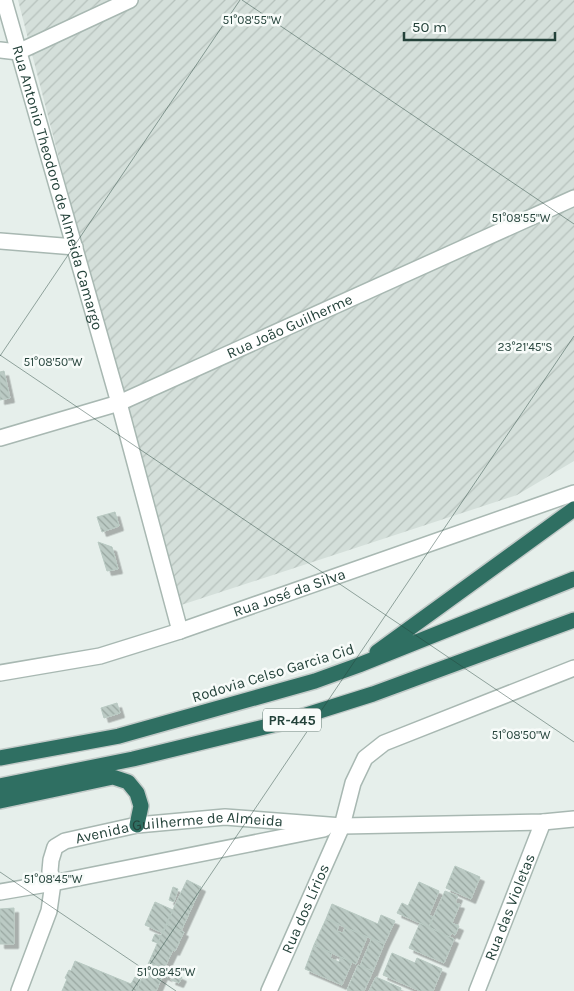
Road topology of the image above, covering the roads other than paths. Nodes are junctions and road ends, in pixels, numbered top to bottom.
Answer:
1 (4, 0) edge
2 (130, 0) edge
3 (0, 50) edge
4 (18, 52) junction
5 (574, 198) edge
6 (0, 241) edge
7 (75, 247) junction
8 (119, 403) junction
9 (0, 438) edge
10 (574, 493) edge
11 (574, 509) edge
12 (574, 579) edge
13 (574, 620) edge
14 (180, 631) junction
15 (359, 666) junction
16 (574, 668) edge
17 (0, 673) edge
18 (0, 758) edge
19 (0, 786) edge
20 (0, 801) edge
21 (574, 820) edge
22 (543, 822) junction
23 (137, 825) junction
24 (342, 826) junction
25 (53, 883) junction
26 (0, 892) edge
27 (19, 991) edge
28 (269, 991) edge
29 (477, 991) edge

1 - 4 street, Rua Antonio Theodoro de Almeida Camargo
2 - 4 street
3 - 4 street
4 - 7 street, Rua Antonio Theodoro de Almeida Camargo
5 - 8 street, Rua João Guilherme
6 - 7 street
7 - 8 street, Rua Antonio Theodoro de Almeida Camargo
8 - 9 street, Rua João Guilherme
8 - 14 street, Rua Antonio Theodoro de Almeida Camargo
10 - 14 street, Rua José da Silva
11 - 15 highway
12 - 15 highway, Rodovia Celso Garcia Cid / PR-445
13 - 19 highway, PR-445
14 - 17 street, Rua José da Silva
15 - 18 highway, Rodovia Celso Garcia Cid / PR-445
16 - 24 street, Rua dos Lírios
20 - 23 highway
21 - 22 street, Avenida Guilherme de Almeida
22 - 24 street, Avenida Guilherme de Almeida
22 - 29 street, Rua das Violetas
23 - 24 street, Avenida Guilherme de Almeida
23 - 25 street, Avenida Guilherme de Almeida
24 - 25 street, Avenida Guilherme de Almeida
24 - 28 street, Rua dos Lírios
25 - 26 street, Avenida Guilherme de Almeida
25 - 27 street

